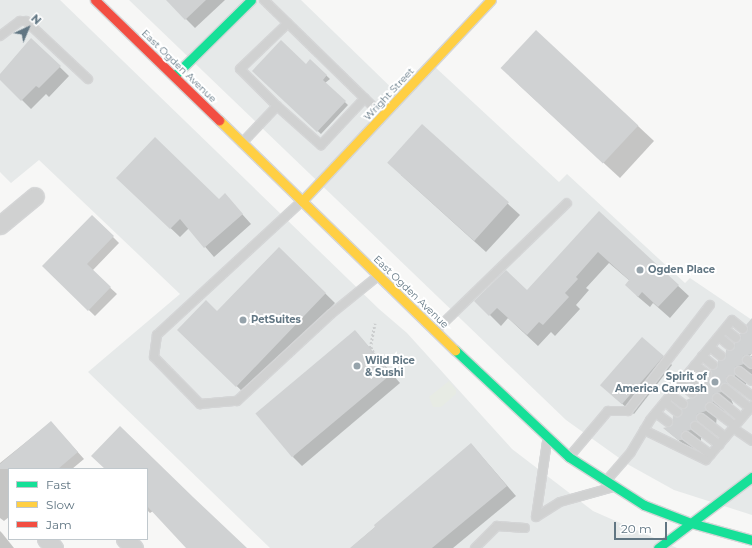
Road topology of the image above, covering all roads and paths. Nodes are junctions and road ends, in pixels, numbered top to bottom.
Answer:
1 (95, 0) edge
2 (251, 0) edge
3 (264, 0) edge
4 (491, 0) edge
5 (288, 23) junction
6 (0, 36) edge
7 (174, 76) junction
8 (88, 78) dead end
9 (365, 98) junction
10 (277, 106) junction
11 (383, 116) junction
12 (242, 143) junction
13 (35, 196) dead end
14 (302, 201) junction
15 (567, 202) dead end
16 (0, 225) edge
17 (378, 276) junction
18 (710, 306) dead end
19 (375, 323) dead end
20 (725, 329) junction
21 (743, 329) dead end
22 (436, 331) junction
23 (719, 336) junction
24 (736, 338) dead end
25 (730, 346) dead end
26 (710, 347) junction
27 (374, 353) dead end
28 (702, 356) junction
29 (721, 356) dead end
30 (695, 365) junction
31 (714, 366) dead end
32 (739, 370) dead end
33 (707, 374) dead end
34 (687, 375) junction
35 (731, 380) dead end
36 (752, 381) edge
37 (680, 384) junction
38 (699, 384) dead end
39 (725, 388) dead end
40 (692, 393) dead end
41 (671, 394) junction
42 (752, 396) edge
43 (717, 398) dead end
44 (665, 402) junction
45 (683, 404) dead end
46 (710, 407) dead end
47 (751, 407) edge
48 (677, 412) dead end
49 (656, 413) junction
50 (701, 418) dead end
51 (741, 418) junction
52 (668, 422) dead end
53 (695, 426) dead end
54 (734, 427) junction
55 (644, 430) junction
56 (686, 436) dead end
57 (725, 438) junction
58 (548, 439) junction
59 (752, 441) edge
60 (719, 445) junction
61 (711, 455) junction
62 (569, 457) junction
63 (752, 477) edge
64 (604, 482) junction
65 (613, 487) junction
66 (690, 523) junction
67 (525, 528) dead end
68 (47, 540) edge
69 (752, 540) edge
70 (54, 548) edge
71 (475, 548) edge
72 (658, 548) edge

1 - 7 main road, East Ogden Avenue
2 - 7 main road
3 - 5 lane
4 - 11 main road, Wright Street
5 - 9 lane
5 - 10 lane
6 - 8 lane
7 - 12 main road, East Ogden Avenue
9 - 10 lane
9 - 11 lane
10 - 12 lane
11 - 14 main road, Wright Street
12 - 14 main road, East Ogden Avenue
13 - 16 street
14 - 17 main road, East Ogden Avenue
14 - 17 lane
15 - 22 lane
17 - 22 main road, East Ogden Avenue
18 - 62 lane
19 - 27 path
20 - 21 lane
20 - 23 lane
20 - 24 lane
22 - 58 main road, East Ogden Avenue
23 - 25 lane
23 - 26 lane
26 - 28 lane
26 - 29 lane
28 - 30 lane
28 - 31 lane
30 - 33 lane
30 - 34 lane
32 - 36 lane
34 - 37 lane
34 - 38 lane
35 - 42 lane
37 - 40 lane
37 - 41 lane
39 - 47 lane
41 - 44 lane
41 - 45 lane
43 - 51 lane
44 - 48 lane
44 - 49 lane
46 - 54 lane
47 - 51 lane
49 - 52 lane
49 - 55 lane
50 - 57 lane
51 - 54 lane
53 - 60 lane
54 - 57 lane
54 - 59 lane
55 - 61 lane
55 - 64 lane
56 - 61 lane
57 - 60 lane
58 - 62 main road, East Ogden Avenue
58 - 65 lane
60 - 61 lane
62 - 64 main road, East Ogden Avenue
63 - 66 main road
64 - 65 main road, East Ogden Avenue
65 - 66 main road, East Ogden Avenue
66 - 69 main road, East Ogden Avenue
66 - 72 main road
67 - 71 lane
68 - 70 street

